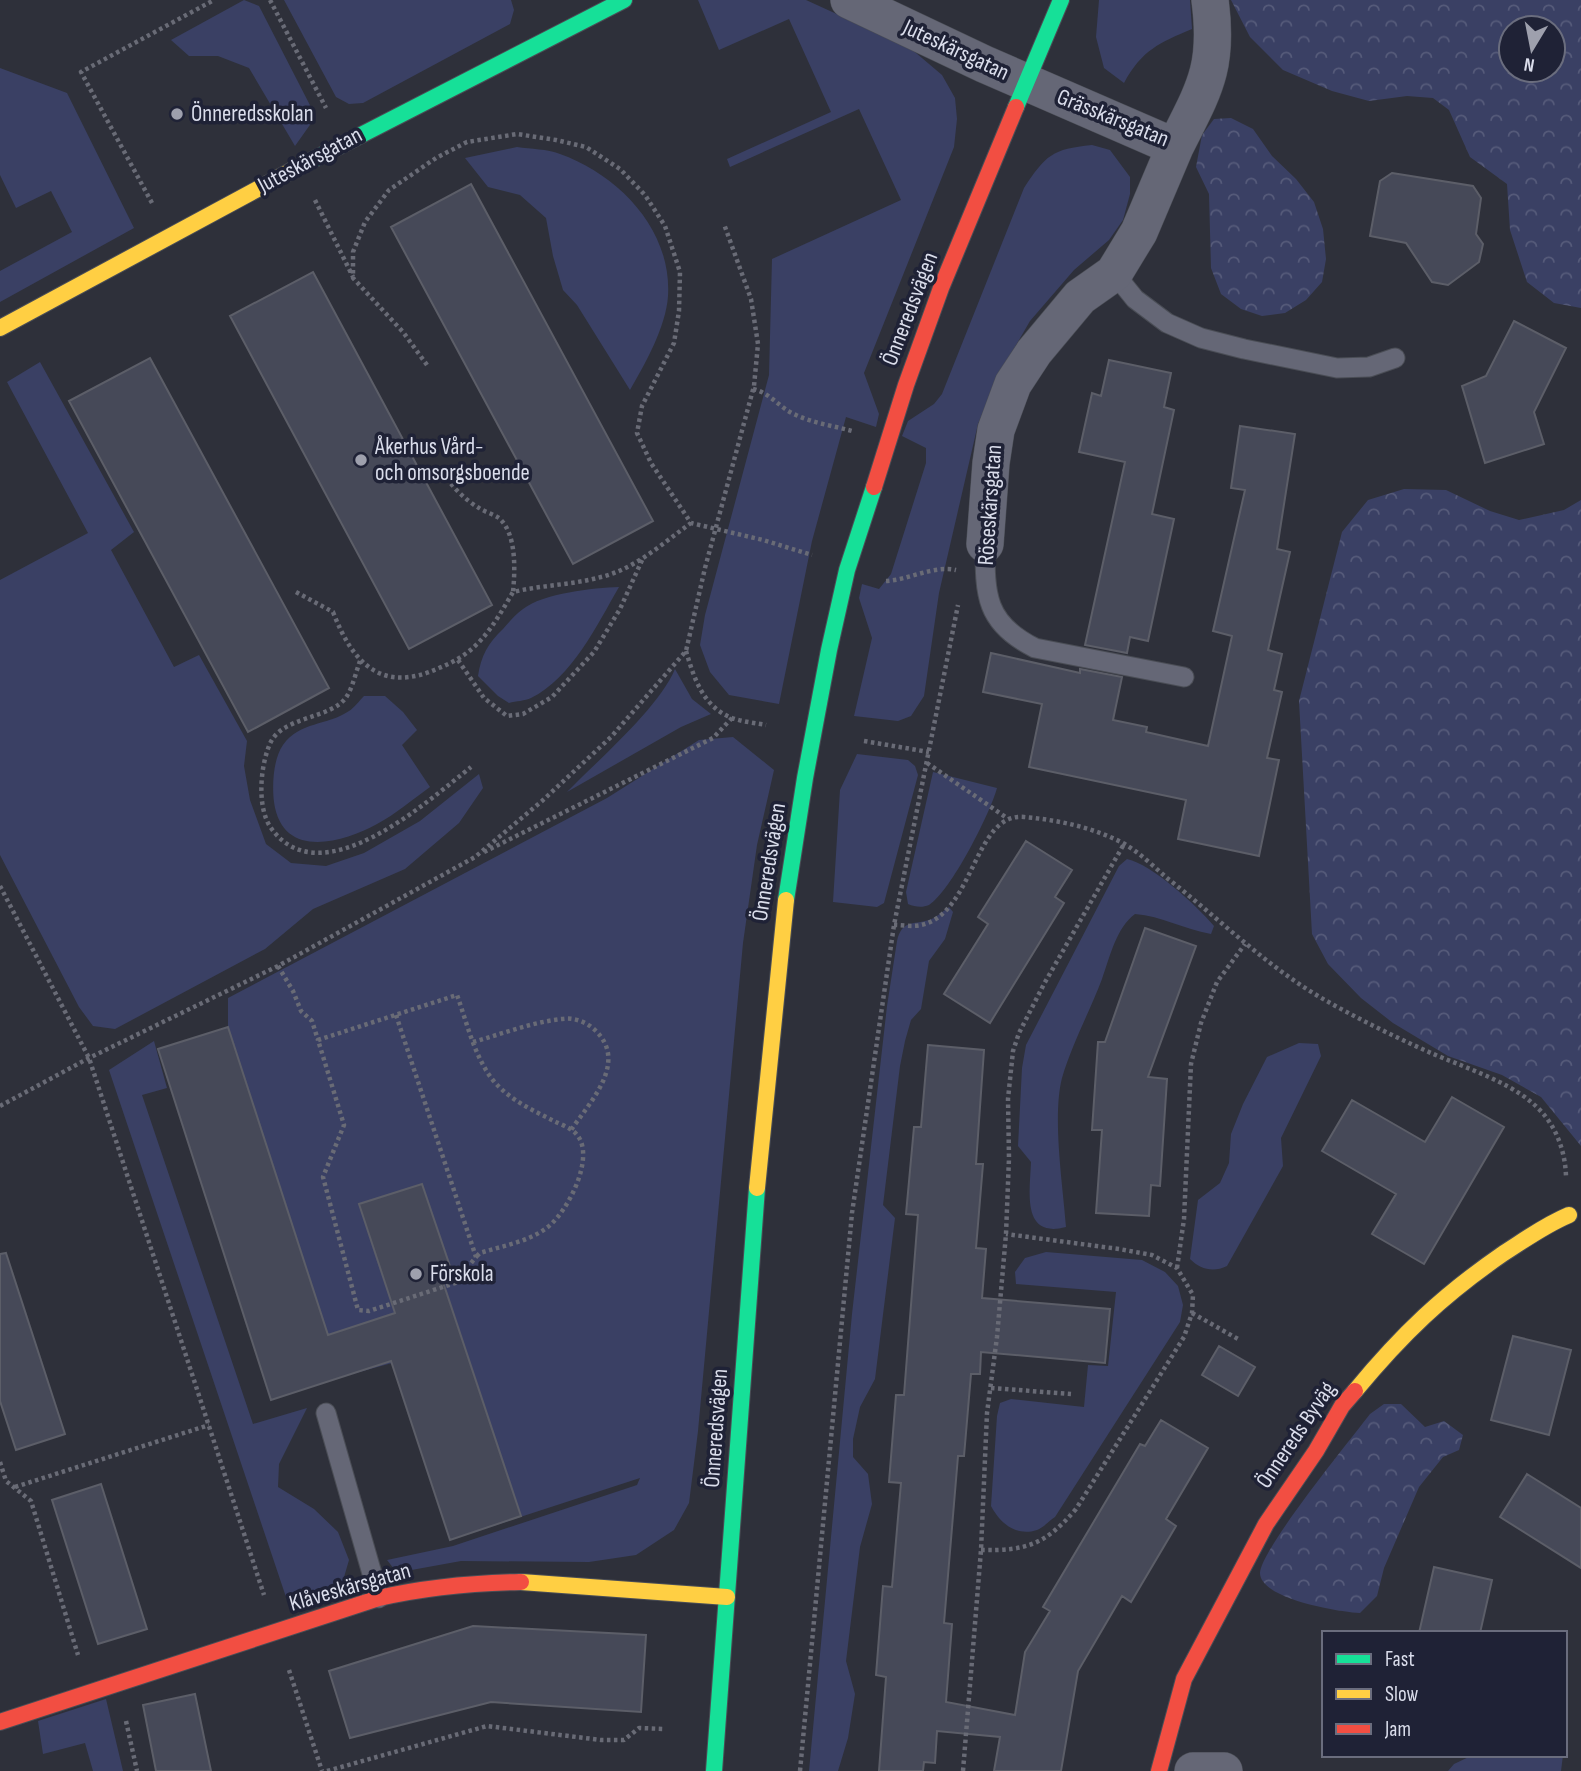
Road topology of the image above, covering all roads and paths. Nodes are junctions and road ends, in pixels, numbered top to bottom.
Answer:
1 (214, 0) edge
2 (270, 0) edge
3 (624, 0) edge
4 (849, 0) edge
5 (1061, 0) edge
6 (1210, 0) edge
7 (1026, 81) junction
8 (344, 142) junction
9 (1175, 147) junction
10 (315, 199) dead end
11 (724, 224) dead end
12 (169, 235) junction
13 (1114, 272) junction
14 (353, 278) junction
15 (0, 328) edge
16 (1395, 358) dead end
17 (427, 365) dead end
18 (447, 478) dead end
19 (691, 523) junction
20 (718, 528) junction
21 (985, 544) junction
22 (643, 558) junction
23 (847, 570) junction
24 (296, 592) dead end
25 (513, 592) junction
26 (960, 596) dead end
27 (686, 650) junction
28 (458, 660) junction
29 (360, 661) junction
30 (1184, 677) dead end
31 (732, 718) junction
32 (766, 725) dead end
33 (864, 741) dead end
34 (929, 752) junction
35 (926, 763) junction
36 (471, 767) dead end
37 (1007, 818) junction
38 (1124, 844) junction
39 (475, 857) junction
40 (0, 886) edge
41 (894, 925) junction
42 (1245, 944) junction
43 (278, 966) junction
44 (396, 1015) junction
45 (318, 1040) junction
46 (473, 1042) junction
47 (89, 1058) junction
48 (0, 1106) edge
49 (571, 1130) junction
50 (1575, 1216) edge
51 (1006, 1234) junction
52 (476, 1257) junction
53 (1177, 1268) junction
54 (1192, 1313) junction
55 (1238, 1339) dead end
56 (991, 1388) junction
57 (1071, 1394) dead end
58 (326, 1413) dead end
59 (209, 1425) junction
60 (0, 1462) edge
61 (15, 1487) junction
62 (981, 1550) junction
63 (727, 1597) junction
64 (379, 1598) junction
65 (276, 1632) junction
66 (118, 1684) junction
67 (89, 1693) junction
68 (0, 1722) edge
69 (665, 1729) dead end
70 (137, 1771) edge
71 (324, 1771) edge
72 (714, 1771) edge
73 (800, 1771) edge
74 (963, 1771) edge
75 (1159, 1771) edge
76 (1193, 1771) edge
77 (1224, 1771) edge

1 - 12 path
2 - 8 path
3 - 8 street, Juteskärsgatan
4 - 7 street, Juteskärsgatan
5 - 7 street, Önneredsvägen
6 - 9 street, Grässkärsgatan
7 - 9 street, Grässkärsgatan
7 - 23 street, Önneredsvägen
8 - 12 street, Juteskärsgatan
9 - 13 street, Röseskärsgatan
10 - 14 path
11 - 20 path
12 - 15 street, Juteskärsgatan
13 - 16 lane
13 - 21 street, Röseskärsgatan
14 - 17 path
14 - 19 path
18 - 25 path
19 - 20 path
19 - 22 path
20 - 23 path
20 - 27 path
21 - 23 path
21 - 30 lane, Röseskärsgatan
22 - 25 path
22 - 28 path
23 - 63 street, Önneredsvägen
24 - 29 path
25 - 28 path
26 - 34 path
27 - 31 path
27 - 39 path
28 - 29 path
29 - 36 path
31 - 32 path
31 - 39 path
33 - 34 path
34 - 35 path
35 - 37 path
35 - 41 path
37 - 38 path
37 - 41 path
38 - 42 path
38 - 51 path
39 - 43 path
40 - 47 path
41 - 73 path
42 - 50 path
42 - 53 path
43 - 45 path
43 - 47 path
44 - 45 path
44 - 46 path
44 - 52 path
45 - 52 path
46 - 49 path
46 - 49 path
47 - 48 path
47 - 59 path
49 - 52 path
50 - 75 street, Önnereds Byväg
51 - 53 path
51 - 56 path
53 - 54 path
54 - 55 path
54 - 62 path
56 - 57 path
56 - 62 path
58 - 64 lane
59 - 61 path
59 - 65 path
60 - 61 path
61 - 67 path
62 - 74 path
63 - 64 street, Klåveskärsgatan
63 - 72 street, Önneredsvägen
64 - 65 street, Klåveskärsgatan
65 - 66 street, Klåveskärsgatan
65 - 71 path
66 - 67 street, Klåveskärsgatan
66 - 70 path
67 - 68 street, Klåveskärsgatan
69 - 71 path
76 - 77 street

